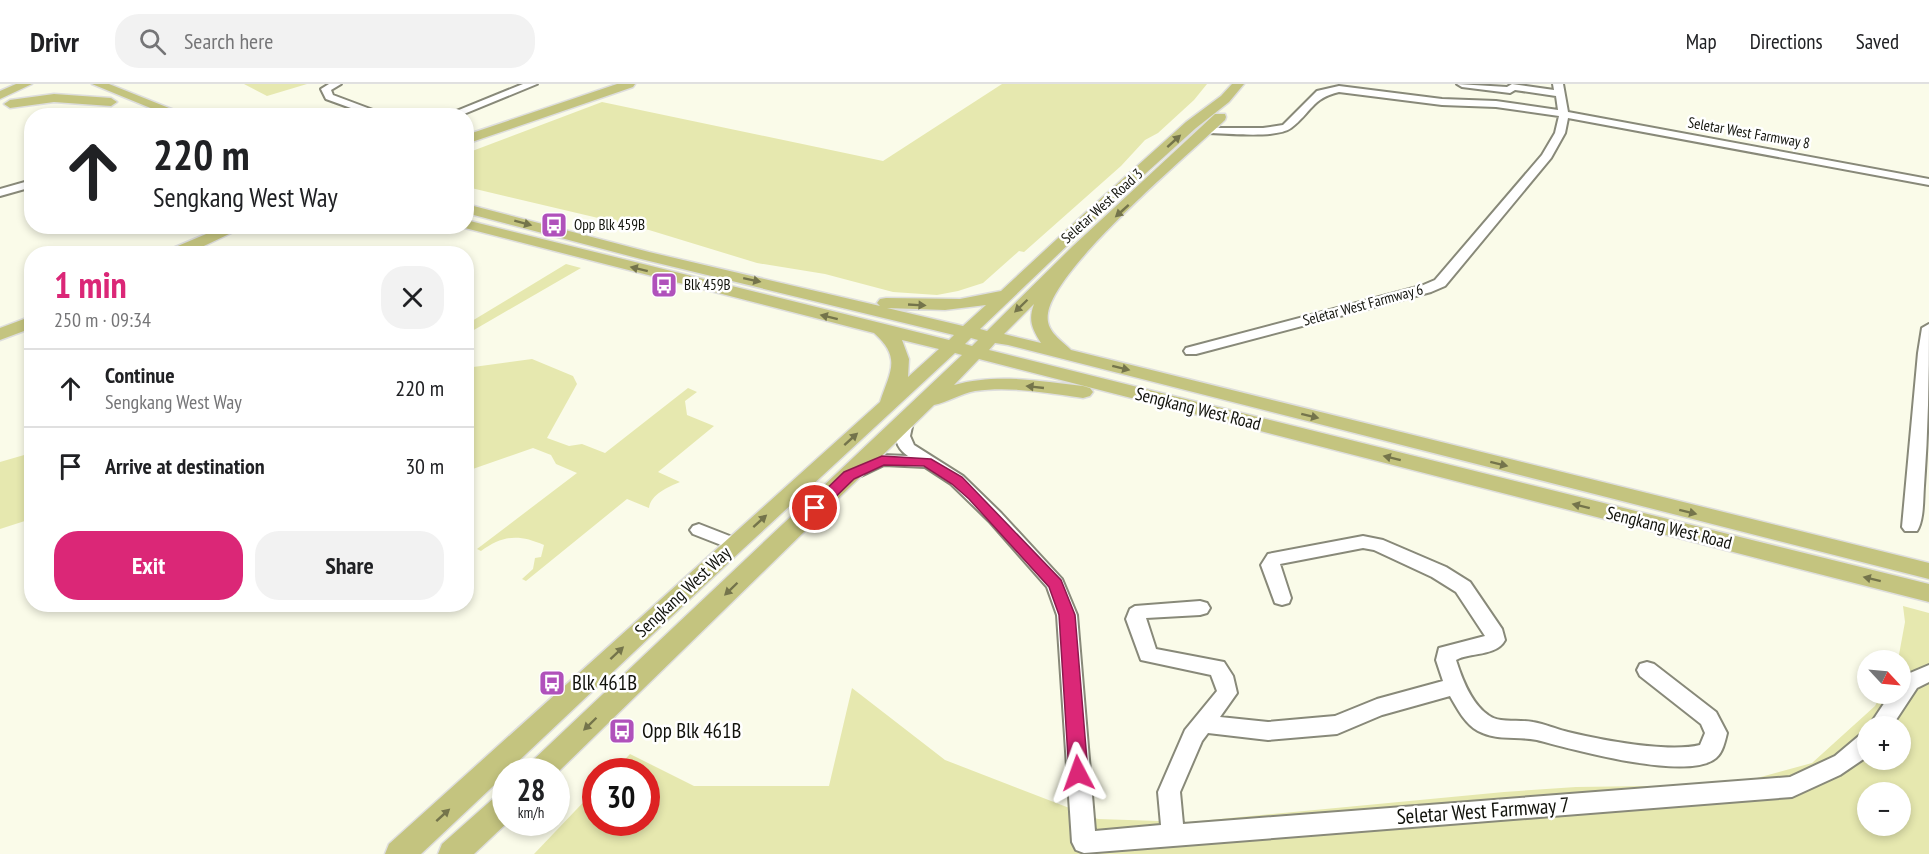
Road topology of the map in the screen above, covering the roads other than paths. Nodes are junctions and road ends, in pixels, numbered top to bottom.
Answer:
1 (26, 84) edge
2 (98, 84) edge
3 (336, 84) edge
4 (532, 84) edge
5 (603, 84) edge
6 (628, 84) edge
7 (1461, 84) edge
8 (50, 85) edge
9 (1244, 86) edge
10 (1512, 86) edge
11 (1559, 89) edge
12 (125, 91) edge
13 (2, 101) edge
14 (89, 101) junction
15 (104, 108) edge
16 (139, 108) edge
17 (166, 108) edge
18 (168, 108) edge
19 (361, 108) edge
20 (470, 108) edge
21 (1564, 115) junction
22 (1204, 126) junction
23 (474, 129) edge
24 (474, 137) edge
25 (24, 182) edge
26 (1929, 182) edge
27 (24, 183) edge
28 (0, 188) edge
29 (0, 193) edge
30 (474, 210) edge
31 (474, 226) edge
32 (220, 234) edge
33 (238, 234) edge
34 (191, 246) edge
35 (210, 246) edge
36 (1078, 250) junction
37 (1007, 294) junction
38 (838, 300) junction
39 (24, 314) edge
40 (0, 324) edge
41 (24, 324) edge
42 (1929, 328) edge
43 (882, 330) junction
44 (968, 332) junction
45 (0, 335) edge
46 (990, 336) junction
47 (951, 347) junction
48 (1191, 351) dead end
49 (974, 353) junction
50 (1064, 353) junction
51 (923, 405) junction
52 (1197, 409) junction
53 (896, 415) junction
54 (927, 462) junction
55 (849, 476) junction
56 (1911, 527) dead end
57 (699, 530) dead end
58 (734, 544) junction
59 (1929, 571) edge
60 (1929, 593) edge
61 (1282, 598) dead end
62 (1200, 608) dead end
63 (1647, 670) dead end
64 (1929, 674) edge
65 (1455, 686) junction
66 (1887, 716) edge
67 (1203, 724) junction
68 (1857, 752) edge
69 (555, 758) edge
70 (492, 818) edge
71 (1173, 835) junction
72 (400, 854) edge
73 (453, 854) edge

1 - 13 main road
2 - 12 main road
3 - 19 street
4 - 20 street
5 - 23 main road
6 - 24 main road
7 - 10 street
8 - 13 main road
9 - 22 main road, Seletar West Road 3
9 - 22 main road, Seletar West Road 3
10 - 11 street
11 - 21 street
12 - 13 main road
12 - 14 main road
12 - 16 main road
12 - 17 main road
12 - 18 main road
13 - 14 main road
14 - 15 main road
21 - 22 street, Seletar West Farmway 8
21 - 26 street, Seletar West Farmway 8
21 - 48 street, Seletar West Farmway 6
22 -> 36 main road, Seletar West Road 3
37 -> 22 main road, Seletar West Road 3
25 - 28 street
27 - 29 street
30 -> 38 main road, Sengkang West Road
43 -> 31 main road, Sengkang West Road
32 - 34 main road
33 - 35 main road
36 -> 46 main road, Seletar West Road 3
36 - 50 main road, Seletar West Road 3
38 -> 37 main road
37 - 44 main road, Seletar West Road 3
38 - 44 main road, Sengkang West Road
39 - 40 main road
41 - 45 main road
42 - 56 street
43 - 47 main road, Sengkang West Road
43 - 53 main road
44 - 46 main road, Sengkang West Road
44 - 47 main road, Sengkang West Way
46 - 49 main road, Sengkang West Way
46 - 50 main road, Sengkang West Road
47 - 49 main road, Sengkang West Road
47 - 53 main road, Sengkang West Way
49 - 51 main road, Sengkang West Way
49 - 52 main road, Sengkang West Road
50 -> 59 main road, Sengkang West Road
52 -> 51 main road
51 - 53 main road, Sengkang West Way
60 -> 52 main road, Sengkang West Road
53 - 54 street
53 - 55 main road, Sengkang West Way
58 -> 53 main road, Sengkang West Way
54 - 55 street
54 - 71 street, Seletar West Farmway 7
55 -> 69 main road, Sengkang West Way
57 - 58 street
72 -> 58 main road, Sengkang West Way
61 - 65 street
62 - 67 street
63 - 65 street
64 - 66 street
65 - 67 street
67 - 71 street
68 - 71 street, Seletar West Farmway 7
70 - 73 main road

